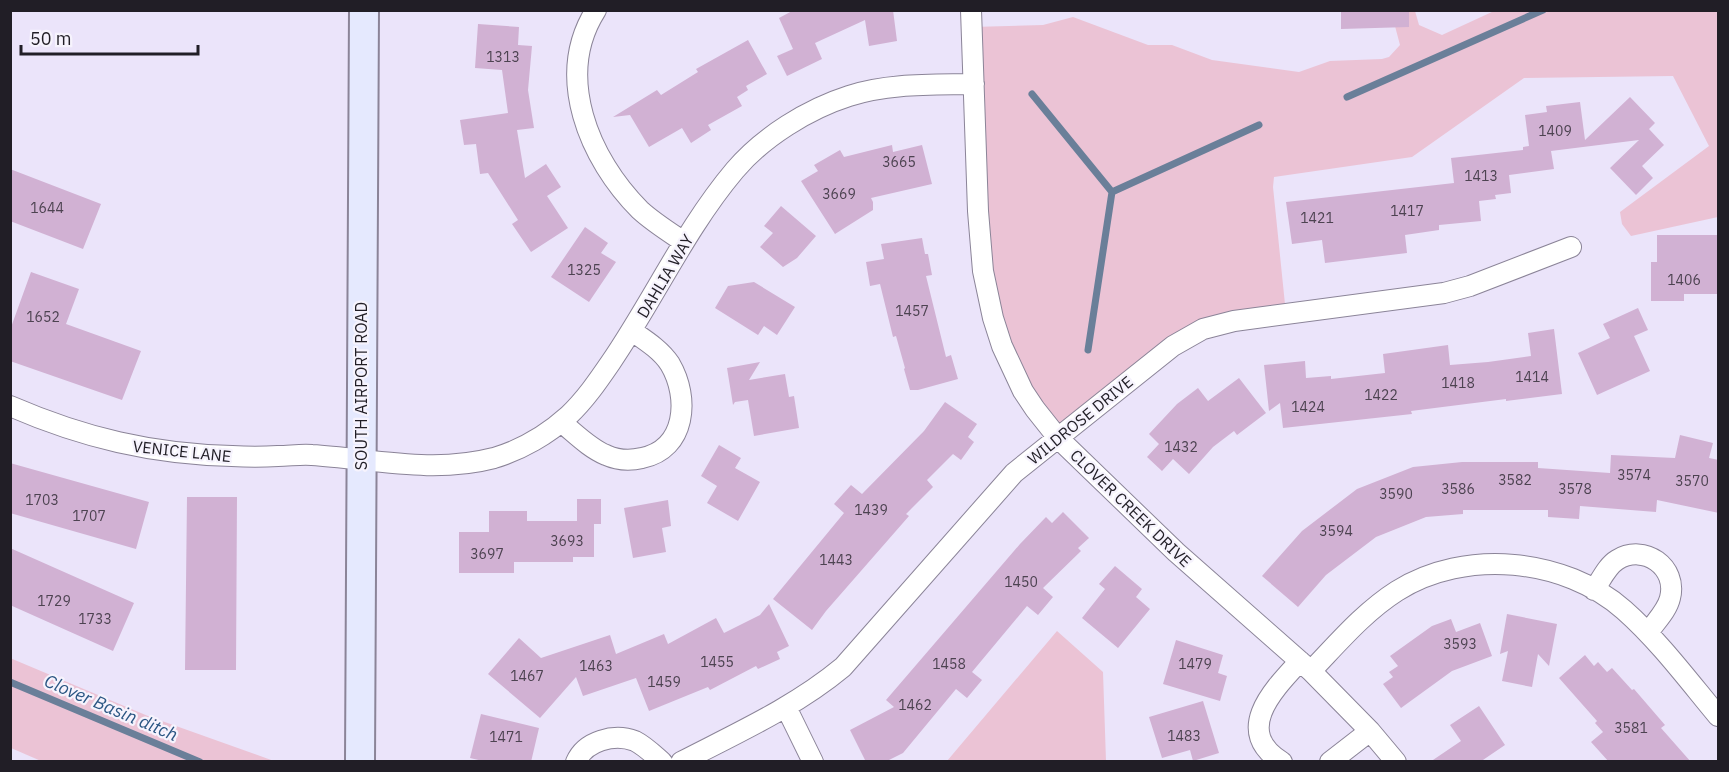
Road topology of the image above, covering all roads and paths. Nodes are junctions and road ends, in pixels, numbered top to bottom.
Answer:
1 (364, 10) edge
2 (596, 10) edge
3 (971, 10) edge
4 (974, 84) junction
5 (684, 242) junction
6 (1571, 247) dead end
7 (632, 331) junction
8 (10, 406) edge
9 (561, 422) junction
10 (1058, 438) junction
11 (361, 461) junction
12 (1594, 590) junction
13 (1648, 633) junction
14 (1305, 666) junction
15 (786, 708) junction
16 (1719, 716) edge
17 (1370, 731) junction
18 (360, 762) edge
19 (576, 762) edge
20 (662, 762) edge
21 (681, 762) edge
22 (813, 762) edge
23 (1282, 762) edge
24 (1330, 762) edge
25 (1396, 762) edge

1 - 11 main road, SOUTH AIRPORT ROAD
2 - 5 street
3 - 4 street, CLOVER CREEK DRIVE
4 - 5 street, DAHLIA WAY
4 - 10 street, CLOVER CREEK DRIVE
5 - 7 street, DAHLIA WAY
6 - 10 street, WILDROSE DRIVE
7 - 9 street, DAHLIA WAY
7 - 9 street
8 - 11 street, VENICE LANE
9 - 11 street, DAHLIA WAY
10 - 14 street, CLOVER CREEK DRIVE
10 - 15 street, WILDROSE DRIVE
11 - 18 main road, SOUTH AIRPORT ROAD
12 - 13 street
12 - 13 street
12 - 14 street
13 - 16 street
14 - 17 street, CLOVER CREEK DRIVE
14 - 23 street
15 - 21 street, WILDROSE DRIVE
15 - 22 street
17 - 24 street
17 - 25 street, CLOVER CREEK DRIVE
19 - 20 street

